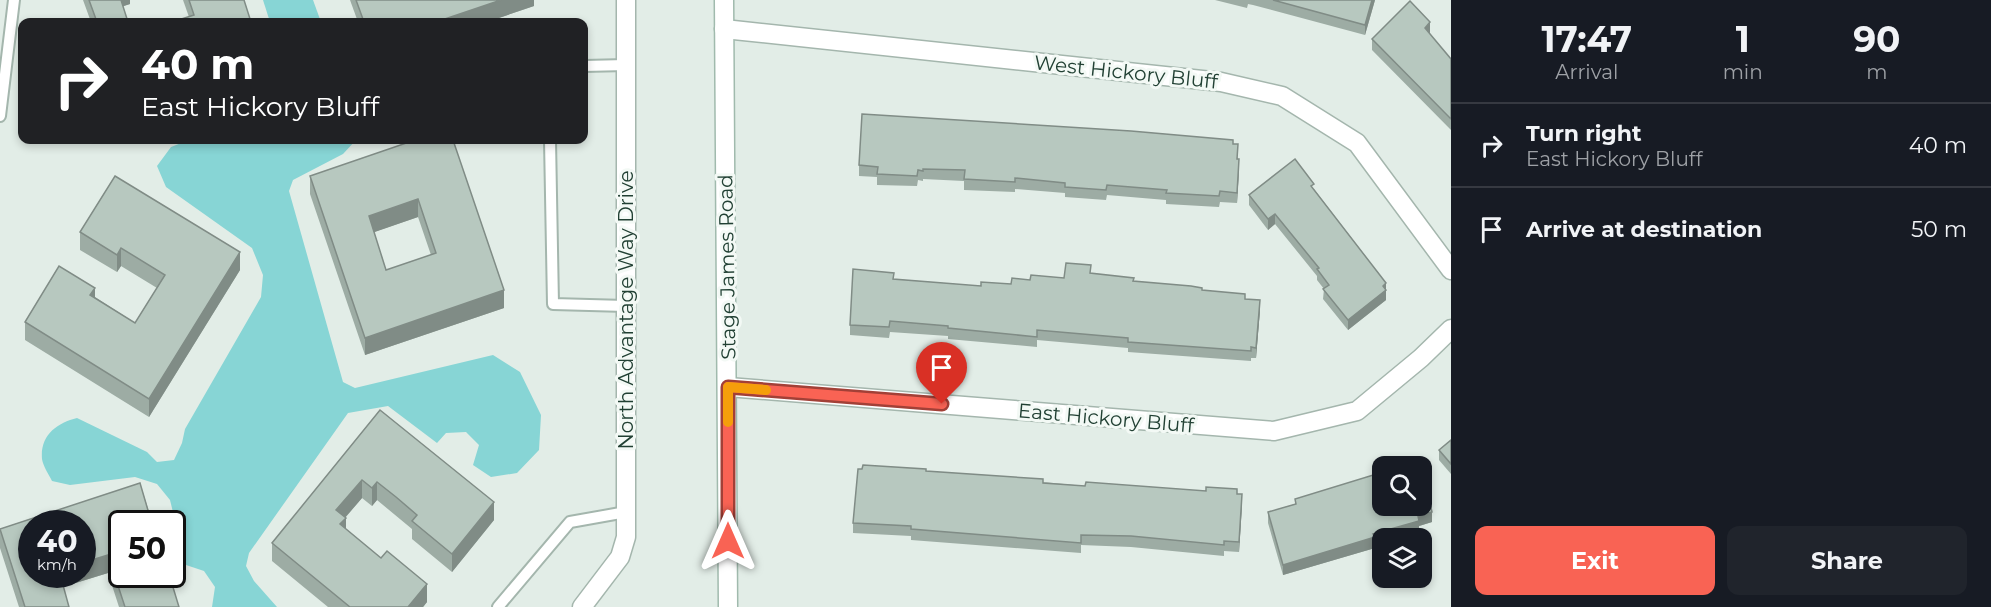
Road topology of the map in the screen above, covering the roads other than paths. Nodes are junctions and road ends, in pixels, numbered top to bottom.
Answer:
1 (14, 0) edge
2 (626, 0) edge
3 (724, 0) edge
4 (724, 29) junction
5 (626, 65) junction
6 (588, 66) edge
7 (0, 116) edge
8 (550, 144) edge
9 (1451, 270) edge
10 (626, 306) junction
11 (1451, 329) edge
12 (728, 387) junction
13 (626, 512) junction
14 (498, 607) edge
15 (582, 607) edge
16 (728, 607) edge

1 - 7 lane
2 - 5 street, North Advantage Way Drive
3 - 4 street, Stage James Road
4 - 9 street, West Hickory Bluff
4 - 12 street, Stage James Road
5 - 6 lane
5 - 10 street, North Advantage Way Drive
8 - 10 lane
10 - 13 street, North Advantage Way Drive
11 - 12 street, East Hickory Bluff
12 - 16 street, Stage James Road
13 - 14 lane
13 - 15 street, North Advantage Way Drive

